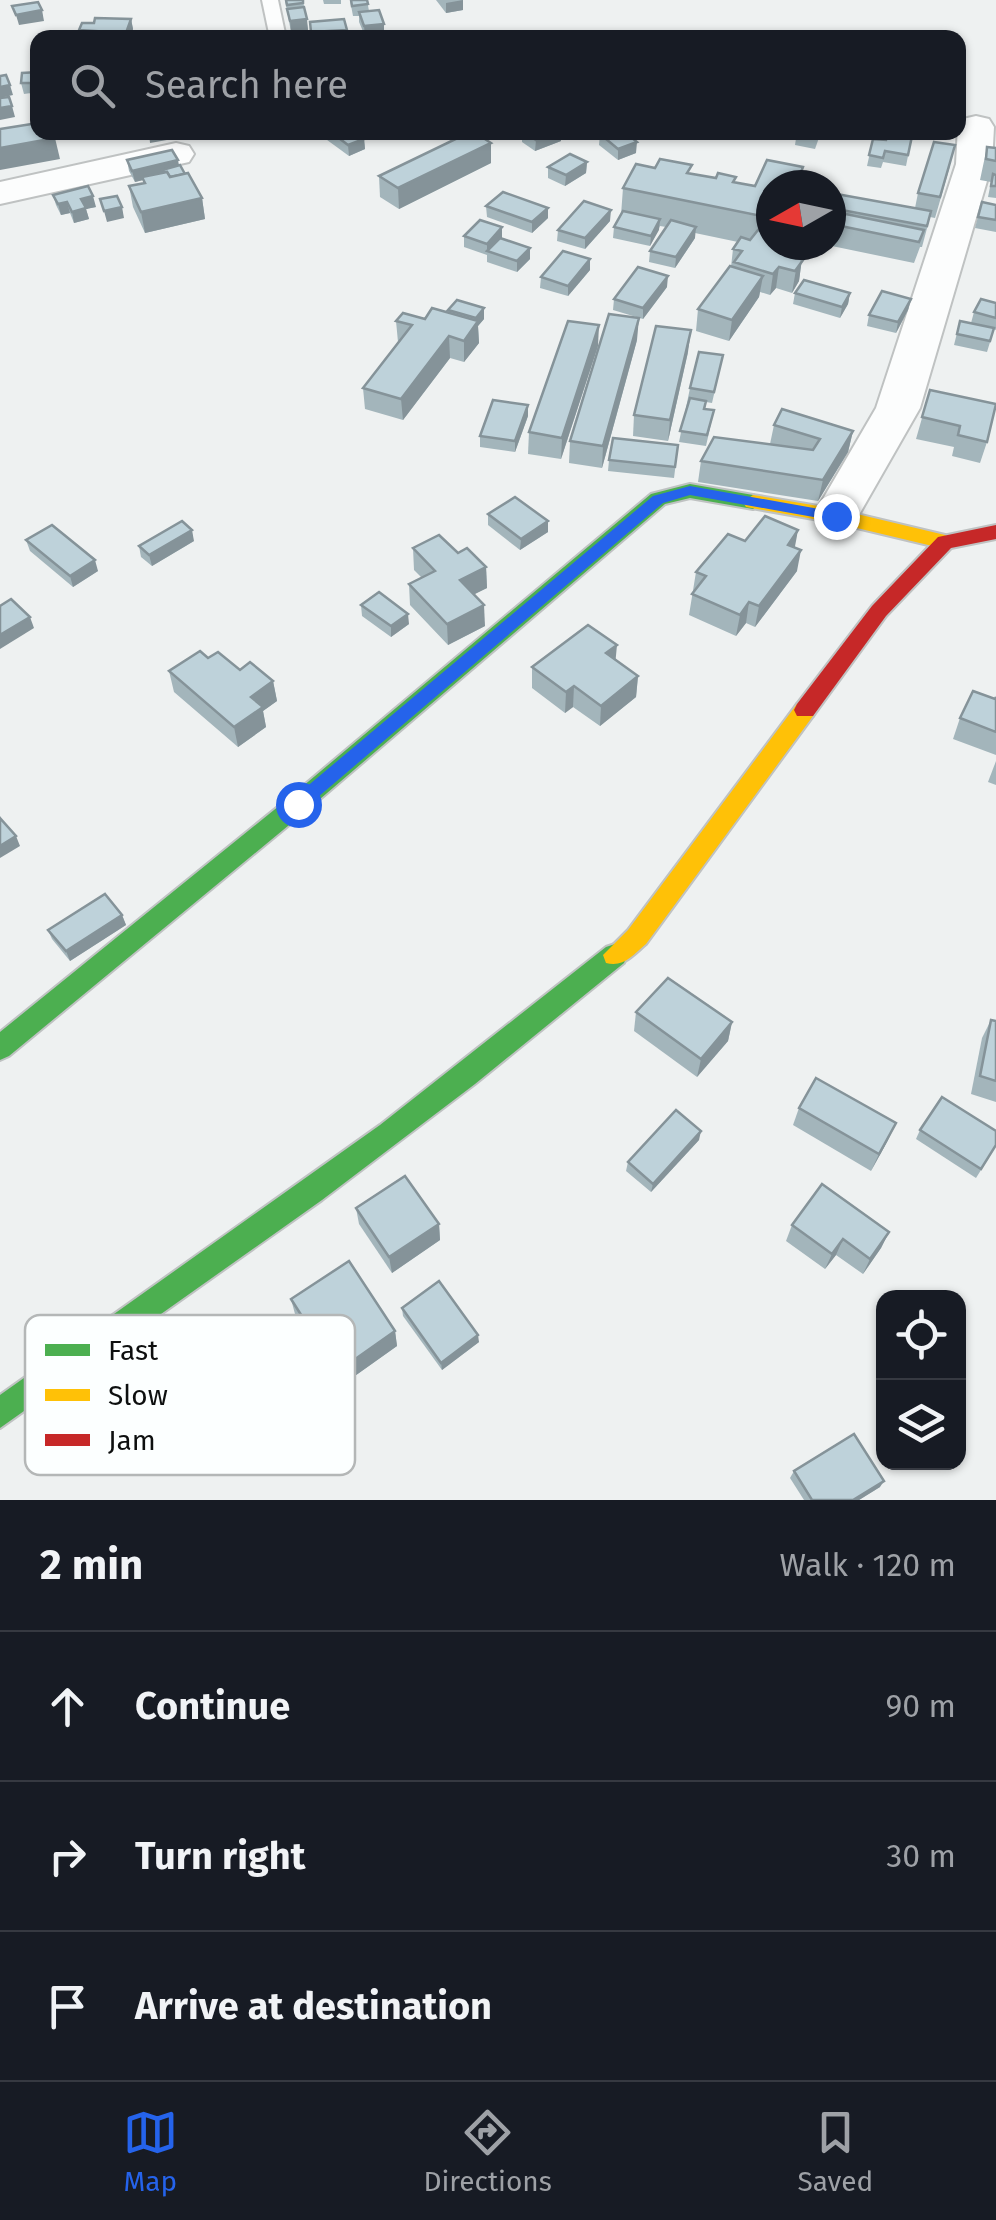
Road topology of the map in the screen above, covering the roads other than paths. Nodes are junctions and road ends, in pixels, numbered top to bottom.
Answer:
1 (270, 0) edge
2 (276, 30) edge
3 (976, 127) dead end
4 (176, 154) edge
5 (0, 193) edge
6 (836, 516) junction
7 (996, 532) edge
8 (945, 542) junction
9 (0, 1048) edge
10 (138, 1315) edge
11 (25, 1395) edge
12 (0, 1413) edge

1 - 2 lane
3 - 6 street
4 - 5 street
6 - 8 street
6 - 9 street
7 - 8 street
8 - 10 street
11 - 12 street

